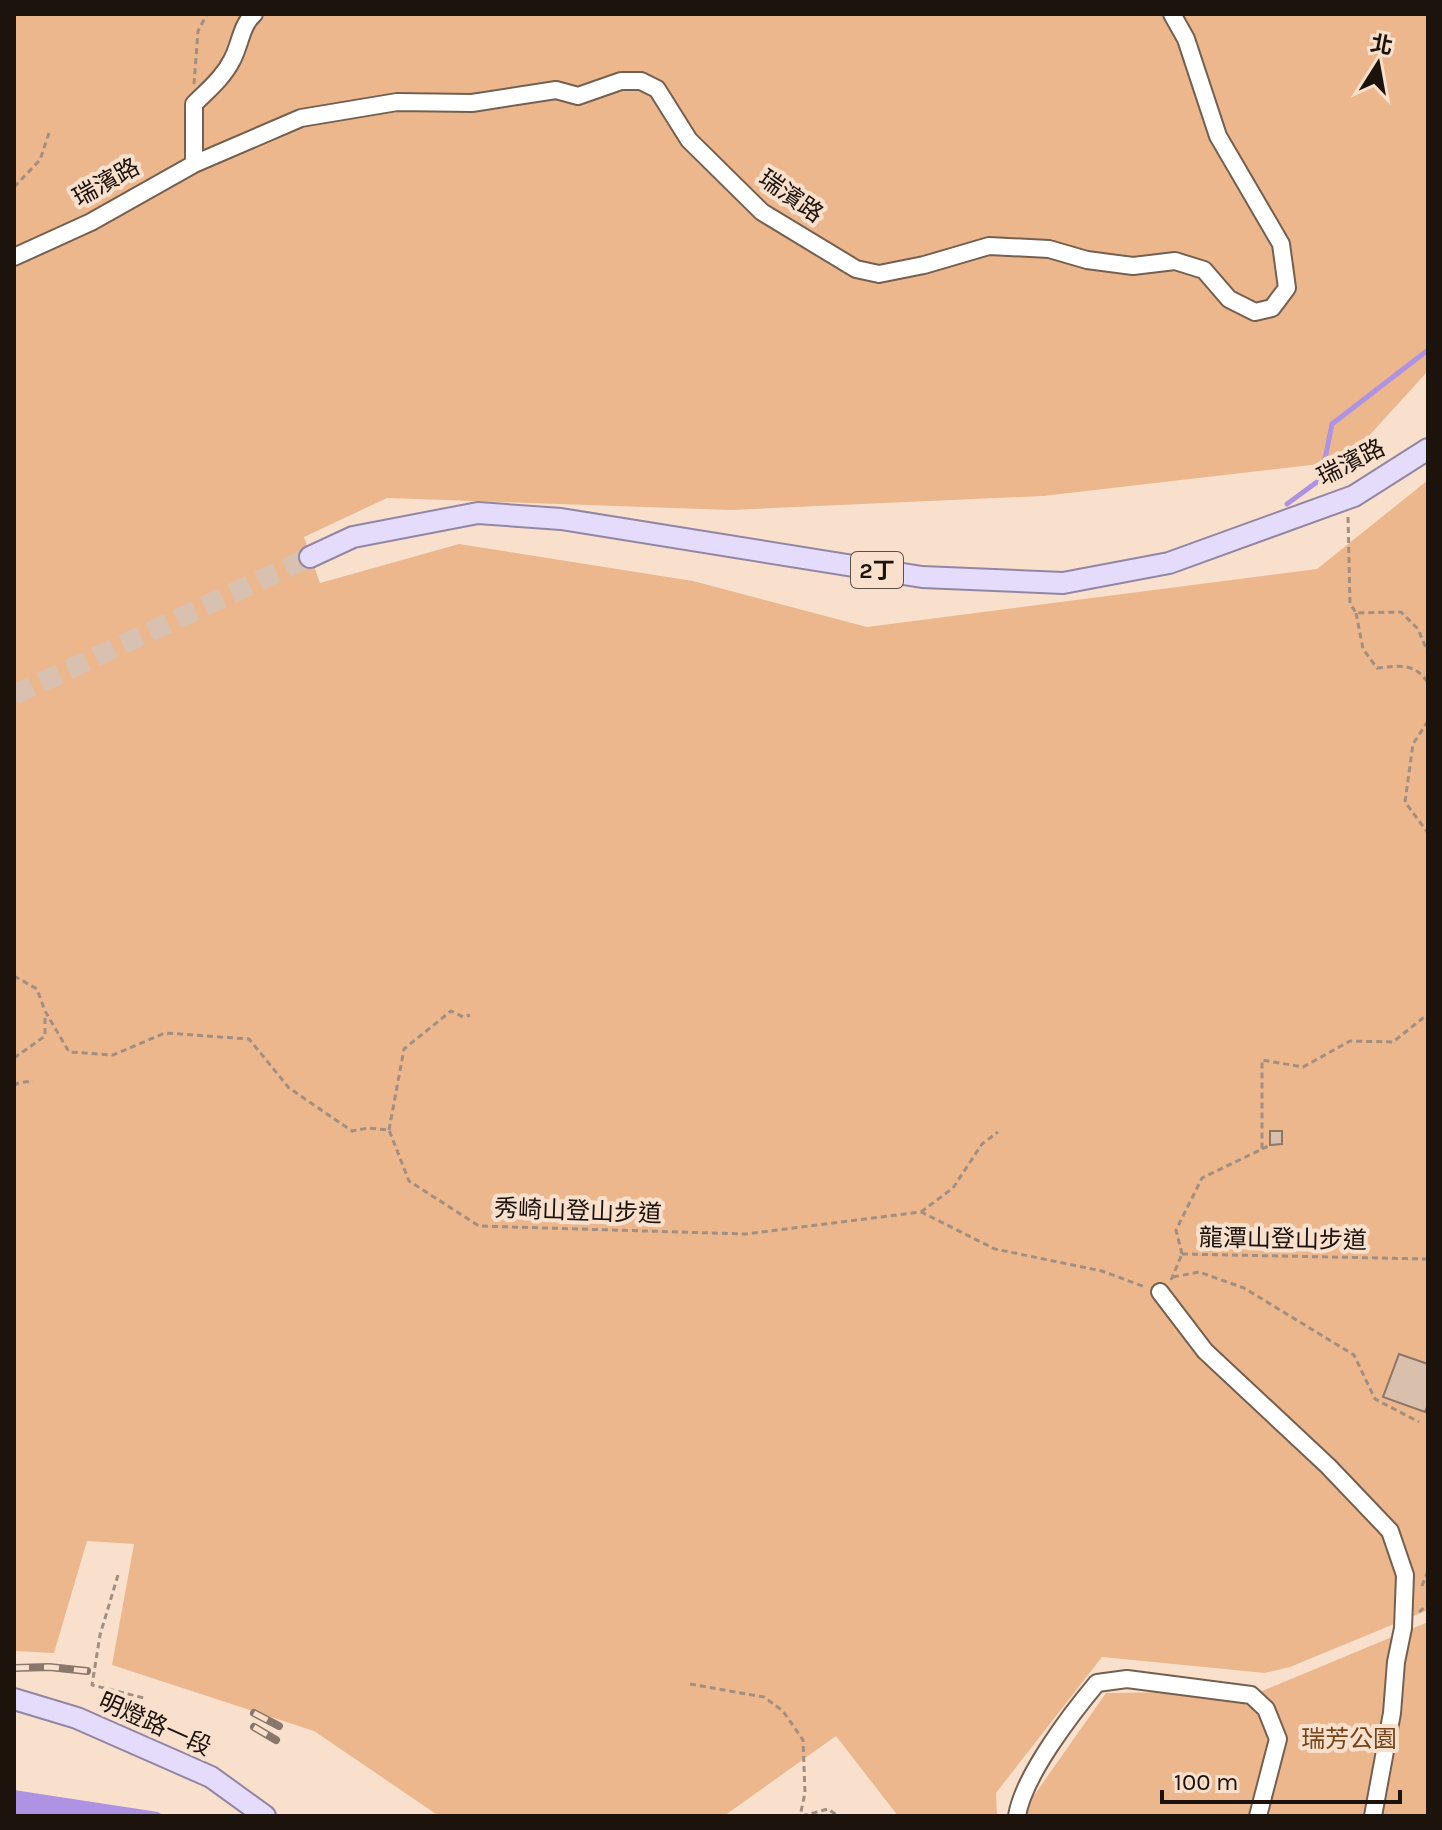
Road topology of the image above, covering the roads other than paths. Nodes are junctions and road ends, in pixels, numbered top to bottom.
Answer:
1 (254, 14) edge
2 (1172, 14) edge
3 (194, 164) junction
4 (14, 257) edge
5 (1428, 449) edge
6 (310, 557) tunnel mouth
7 (1160, 1292) road end
8 (14, 1699) edge
9 (265, 1816) edge
10 (1017, 1816) edge
11 (1258, 1816) edge
12 (1373, 1816) edge

1 - 3 street
2 - 3 street, 瑞濱路
3 - 4 street, 瑞濱路
5 - 6 main road, 瑞濱路 / 2丁
7 - 12 street
8 - 9 main road, 明燈路一段
10 - 11 street

